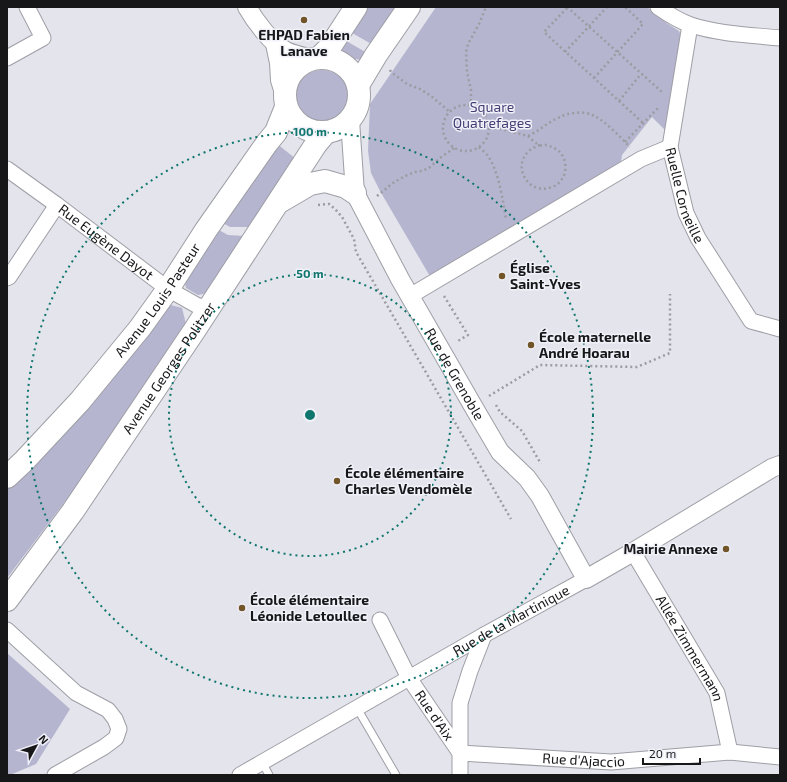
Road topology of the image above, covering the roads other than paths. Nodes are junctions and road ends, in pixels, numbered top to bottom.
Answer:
1 (27, 7) edge
2 (247, 7) edge
3 (356, 7) edge
4 (409, 7) edge
5 (658, 7) edge
6 (677, 13) edge
7 (690, 25) junction
8 (780, 38) edge
9 (275, 44) junction
10 (7, 58) edge
11 (316, 58) junction
12 (358, 85) junction
13 (285, 100) junction
14 (337, 128) junction
15 (670, 147) junction
16 (7, 169) edge
17 (364, 193) junction
18 (279, 202) junction
19 (57, 205) junction
20 (7, 278) edge
21 (168, 289) junction
22 (410, 296) junction
23 (209, 307) junction
24 (780, 329) edge
25 (780, 465) edge
26 (7, 477) edge
27 (633, 552) junction
28 (586, 579) junction
29 (7, 600) edge
30 (380, 620) dead end
31 (7, 630) edge
32 (484, 635) junction
33 (409, 678) junction
34 (357, 708) junction
35 (730, 752) junction
36 (460, 753) junction
37 (780, 757) edge
38 (266, 769) edge
39 (55, 775) edge
40 (240, 775) edge
41 (396, 775) edge
42 (460, 775) edge

1 - 10 street
2 - 9 street
3 - 11 main road
4 - 12 main road
5 - 6 street
6 - 7 street
7 - 8 street
7 - 15 street, Ruelle Corneille
9 - 11 street
9 - 13 street
11 - 12 main road
11 - 13 main road
12 - 14 main road
13 - 14 main road
13 - 21 main road, Avenue Louis Pasteur
14 - 17 street, Rue de Grenoble
14 - 18 main road, Avenue Georges Politzer
15 - 22 street
15 - 24 street, Ruelle Corneille
16 - 19 street, Rue Eugène Dayot
17 - 18 main road
17 - 22 street, Rue de Grenoble
18 - 23 main road, Avenue Georges Politzer
19 - 20 street
19 - 21 street, Rue Eugène Dayot
21 - 23 street, Rue Eugène Dayot
21 - 26 main road, Avenue Louis Pasteur
22 - 28 street, Rue de Grenoble
23 - 29 main road, Avenue Georges Politzer
25 - 27 street, Rue de la Martinique
27 - 28 street, Rue de la Martinique
27 - 35 street, Allée Zimmermann
28 - 32 street, Rue de la Martinique
30 - 33 street, Rue d'Aix
31 - 39 street
32 - 33 street, Rue de la Martinique
32 - 36 street, Rue d'Aix
33 - 34 street, Rue de la Martinique
33 - 36 street, Rue d'Aix
34 - 38 street, Rue de la Martinique
34 - 41 lane
35 - 36 street, Rue d'Ajaccio
35 - 37 street, Rue d'Ajaccio
36 - 42 street, Rue d'Aix
38 - 40 street, Rue de la Martinique

